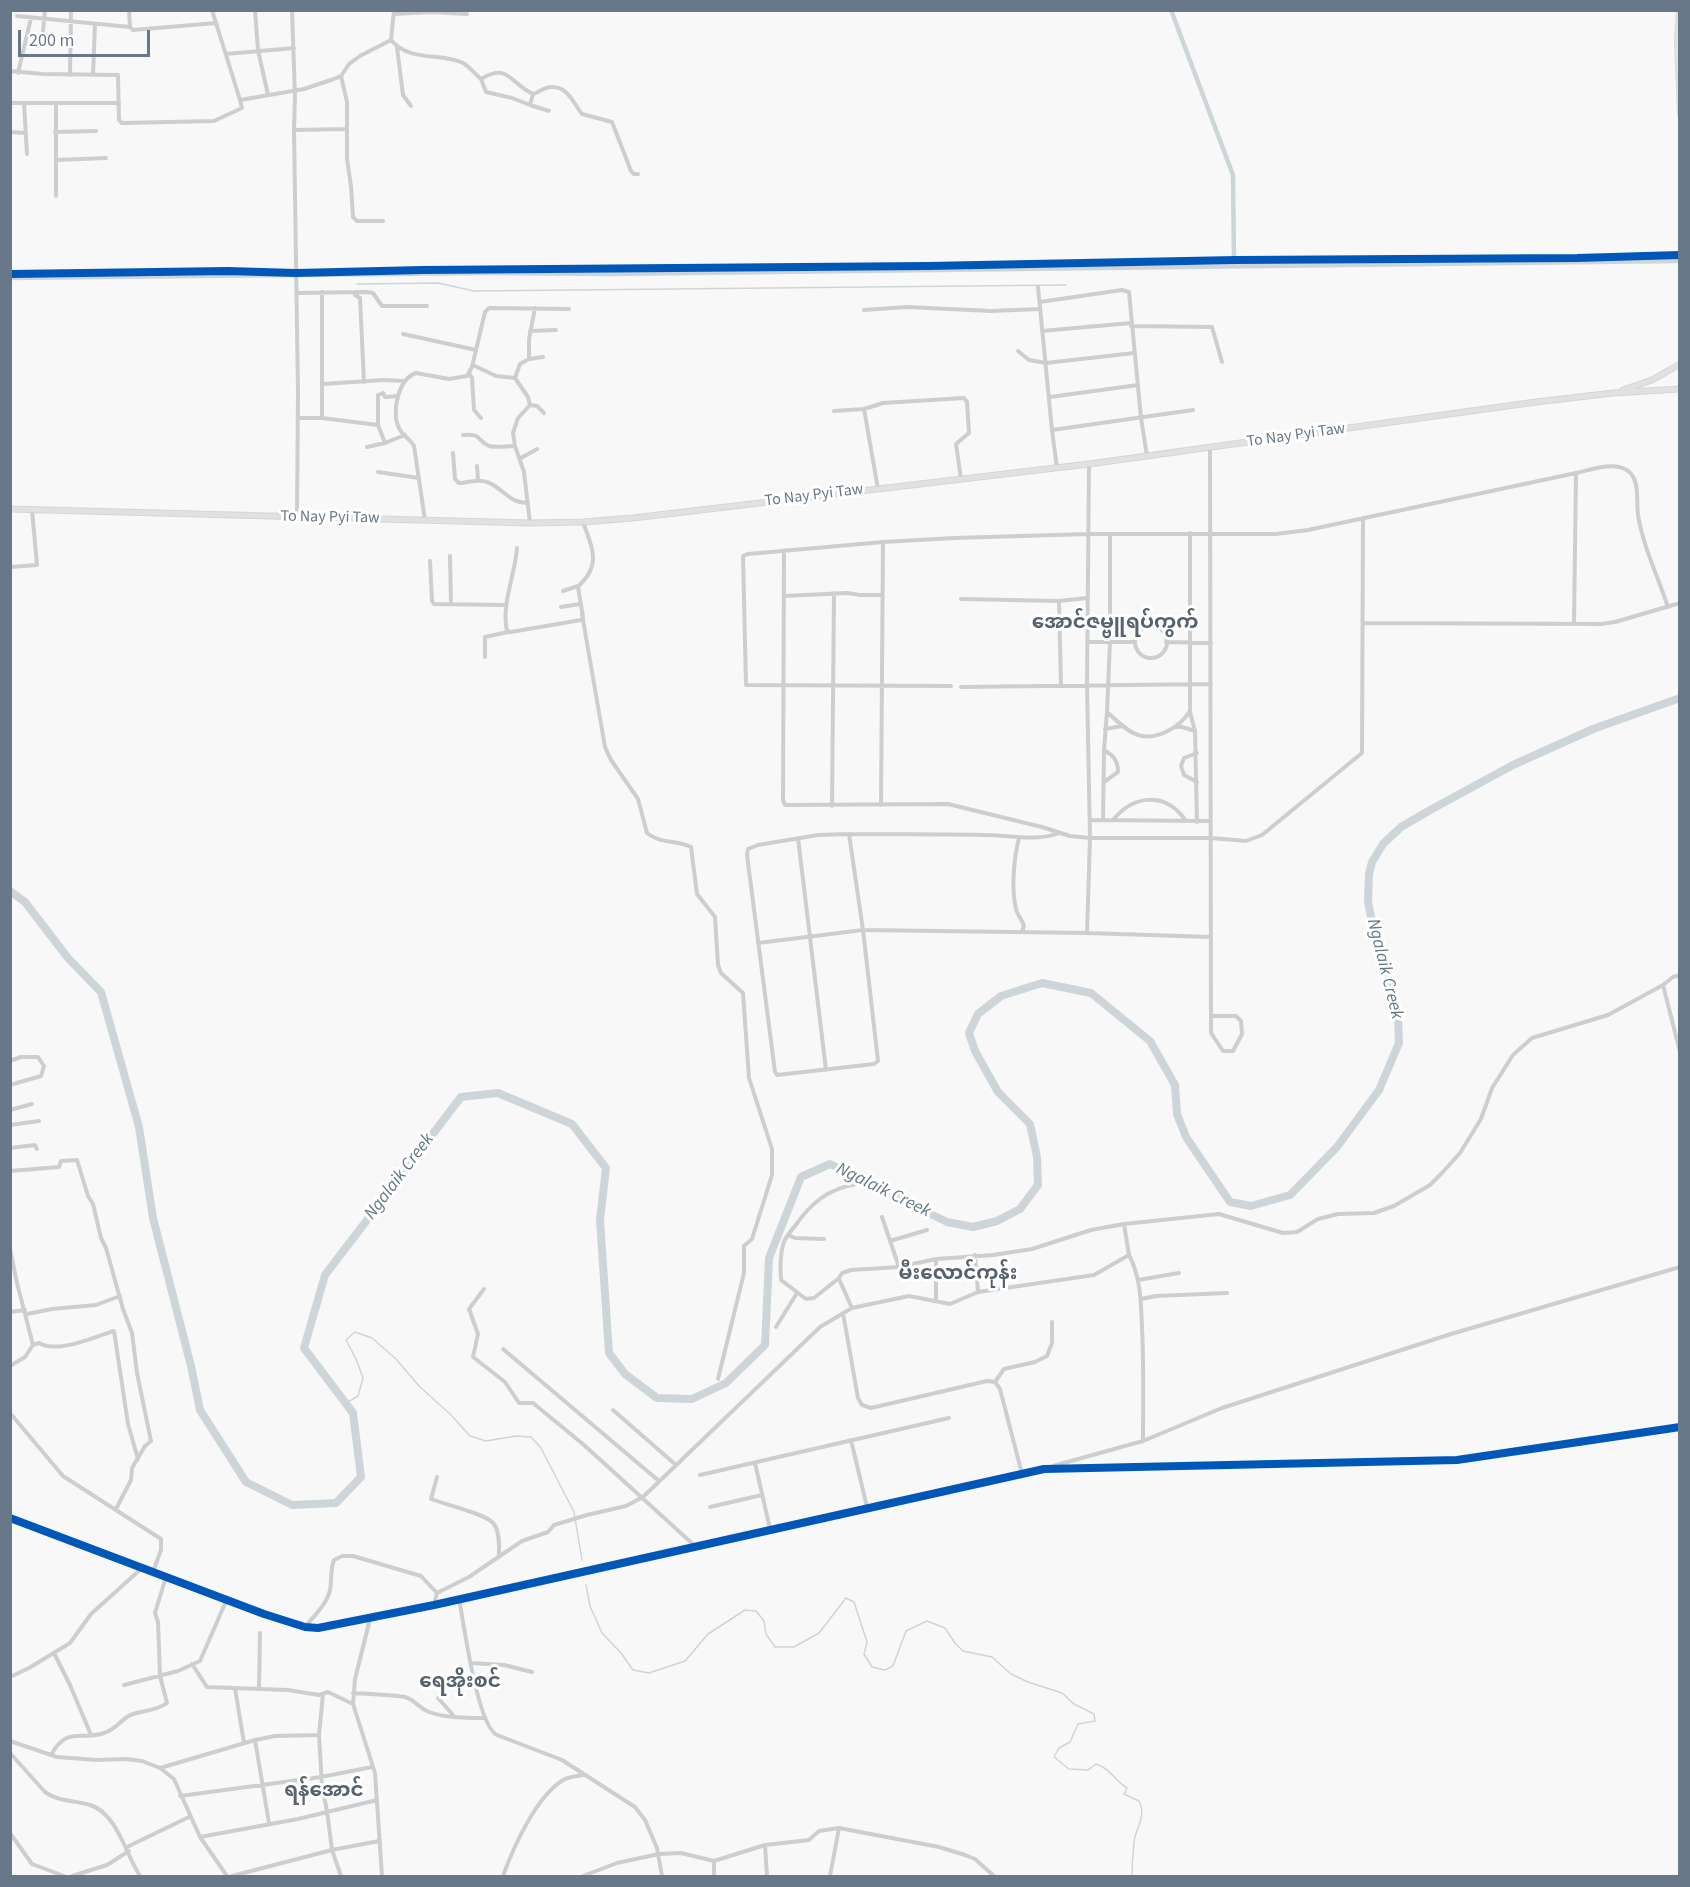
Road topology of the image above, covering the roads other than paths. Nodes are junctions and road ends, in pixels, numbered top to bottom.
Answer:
1 (45, 10) edge
2 (71, 10) edge
3 (129, 10) edge
4 (212, 10) edge
5 (255, 10) edge
6 (292, 10) edge
7 (1678, 10) edge
8 (394, 12) edge
9 (467, 14) dead end
10 (17, 16) dead end
11 (31, 18) junction
12 (44, 20) junction
13 (71, 22) junction
14 (216, 23) junction
15 (95, 24) junction
16 (130, 27) junction
17 (44, 36) dead end
18 (392, 40) junction
19 (397, 47) junction
20 (294, 48) junction
21 (258, 50) junction
22 (226, 54) junction
23 (10, 71) edge
24 (18, 72) junction
25 (70, 75) junction
26 (93, 75) junction
27 (340, 76) junction
28 (481, 79) junction
29 (294, 90) junction
30 (533, 93) junction
31 (267, 95) junction
32 (240, 100) junction
33 (10, 103) edge
34 (24, 103) junction
35 (56, 103) junction
36 (119, 103) junction
37 (530, 105) junction
38 (411, 106) dead end
39 (549, 111) dead end
40 (1680, 114) edge
41 (347, 129) junction
42 (294, 130) junction
43 (96, 131) dead end
44 (10, 132) edge
45 (56, 132) junction
46 (26, 133) junction
47 (27, 154) dead end
48 (106, 158) dead end
49 (56, 159) junction
50 (638, 174) dead end
51 (56, 196) dead end
52 (383, 221) dead end
53 (1680, 255) edge
54 (10, 274) edge
55 (296, 275) junction
56 (1038, 287) dead end
57 (322, 292) junction
58 (356, 292) junction
59 (296, 293) junction
60 (1040, 302) junction
61 (427, 306) dead end
62 (535, 308) junction
63 (569, 309) dead end
64 (1040, 309) junction
65 (864, 310) dead end
66 (1131, 325) junction
67 (556, 330) dead end
68 (530, 331) junction
69 (1041, 331) junction
70 (403, 334) dead end
71 (476, 350) junction
72 (1018, 351) dead end
73 (1134, 353) junction
74 (543, 357) dead end
75 (529, 359) junction
76 (1222, 362) dead end
77 (1046, 363) junction
78 (1680, 364) edge
79 (473, 365) junction
80 (469, 373) junction
81 (515, 378) junction
82 (405, 381) junction
83 (364, 382) junction
84 (323, 384) junction
85 (1138, 385) junction
86 (1680, 389) edge
87 (1612, 393) junction
88 (398, 396) junction
89 (1050, 397) junction
90 (530, 405) junction
91 (864, 409) junction
92 (1193, 410) dead end
93 (834, 411) dead end
94 (544, 412) dead end
95 (298, 418) junction
96 (322, 418) junction
97 (481, 418) dead end
98 (1141, 418) junction
99 (378, 425) junction
100 (1053, 430) junction
101 (405, 435) junction
102 (463, 435) dead end
103 (385, 443) junction
104 (515, 446) junction
105 (367, 447) dead end
106 (1210, 448) junction
107 (537, 449) dead end
108 (453, 453) dead end
109 (1147, 456) junction
110 (521, 458) junction
111 (1089, 464) junction
112 (477, 466) dead end
113 (1057, 468) junction
114 (378, 472) dead end
115 (1576, 473) junction
116 (419, 478) junction
117 (961, 479) junction
118 (478, 480) junction
119 (878, 489) junction
120 (528, 503) junction
121 (10, 509) edge
122 (32, 510) junction
123 (297, 517) junction
124 (1363, 518) junction
125 (425, 519) junction
126 (583, 522) junction
127 (530, 523) junction
128 (1190, 533) junction
129 (1211, 533) junction
130 (1088, 534) junction
131 (1110, 534) junction
132 (883, 542) junction
133 (517, 548) dead end
134 (784, 551) junction
135 (450, 556) dead end
136 (430, 561) dead end
137 (10, 567) edge
138 (579, 586) junction
139 (563, 591) dead end
140 (834, 593) junction
141 (882, 595) junction
142 (784, 596) junction
143 (1087, 598) junction
144 (961, 599) dead end
145 (1059, 602) junction
146 (1680, 603) edge
147 (451, 604) junction
148 (580, 604) junction
149 (506, 605) junction
150 (1668, 607) junction
151 (561, 608) dead end
152 (582, 614) junction
153 (1363, 623) junction
154 (1574, 624) junction
155 (508, 632) junction
156 (1110, 641) junction
157 (1087, 642) junction
158 (1135, 642) junction
159 (1166, 642) junction
160 (1190, 642) junction
161 (1211, 642) junction
162 (485, 657) dead end
163 (1109, 684) junction
164 (1211, 684) junction
165 (1060, 685) junction
166 (1087, 685) junction
167 (1190, 685) junction
168 (784, 686) junction
169 (833, 686) junction
170 (882, 686) junction
171 (951, 686) dead end
172 (961, 687) dead end
173 (1190, 711) junction
174 (1107, 712) junction
175 (1123, 726) junction
176 (1176, 727) junction
177 (1105, 729) junction
178 (1196, 731) junction
179 (1104, 750) junction
180 (1197, 753) junction
181 (1104, 782) junction
182 (1197, 782) junction
183 (881, 805) junction
184 (832, 806) junction
185 (1090, 820) junction
186 (1103, 820) junction
187 (1113, 820) junction
188 (1186, 821) junction
189 (1210, 821) junction
190 (1197, 822) junction
191 (1059, 833) junction
192 (849, 834) junction
193 (798, 838) junction
194 (1019, 838) junction
195 (1090, 838) junction
196 (1211, 838) junction
197 (863, 930) junction
198 (1022, 932) junction
199 (1087, 933) junction
200 (810, 936) junction
201 (1211, 937) junction
202 (758, 943) junction
203 (1680, 975) edge
204 (1663, 985) junction
205 (1212, 1016) junction
206 (1680, 1052) edge
207 (10, 1061) edge
208 (826, 1070) junction
209 (10, 1085) edge
210 (32, 1104) dead end
211 (10, 1110) edge
212 (39, 1121) dead end
213 (10, 1125) edge
214 (10, 1148) edge
215 (37, 1149) dead end
216 (10, 1171) edge
217 (856, 1184) dead end
218 (882, 1217) dead end
219 (1124, 1224) junction
220 (927, 1230) dead end
221 (788, 1235) junction
222 (824, 1239) dead end
223 (890, 1241) junction
224 (10, 1249) edge
225 (975, 1255) junction
226 (1129, 1256) junction
227 (936, 1259) junction
228 (899, 1267) junction
229 (1680, 1267) edge
230 (1179, 1273) dead end
231 (839, 1278) junction
232 (1138, 1280) junction
233 (484, 1289) dead end
234 (978, 1292) junction
235 (797, 1293) junction
236 (1227, 1293) dead end
237 (120, 1296) junction
238 (1141, 1299) junction
239 (936, 1300) junction
240 (852, 1308) junction
241 (10, 1312) edge
242 (26, 1312) junction
243 (843, 1313) junction
244 (1052, 1322) dead end
245 (776, 1327) dead end
246 (33, 1345) junction
247 (503, 1349) dead end
248 (10, 1366) edge
249 (718, 1379) dead end
250 (995, 1382) junction
251 (613, 1410) dead end
252 (11, 1414) edge
253 (949, 1418) dead end
254 (1680, 1426) edge
255 (851, 1440) junction
256 (1143, 1441) junction
257 (138, 1459) junction
258 (755, 1462) junction
259 (676, 1465) junction
260 (1044, 1469) junction
261 (1022, 1473) junction
262 (700, 1475) dead end
263 (437, 1477) dead end
264 (659, 1481) junction
265 (762, 1495) junction
266 (643, 1497) junction
267 (710, 1507) dead end
268 (867, 1507) junction
269 (116, 1509) junction
270 (10, 1518) edge
271 (770, 1529) junction
272 (695, 1546) junction
273 (499, 1556) junction
274 (142, 1568) junction
275 (153, 1572) junction
276 (166, 1576) junction
277 (437, 1593) junction
278 (227, 1599) junction
279 (459, 1599) junction
280 (434, 1605) junction
281 (370, 1619) junction
282 (305, 1627) junction
283 (261, 1633) dead end
284 (54, 1653) junction
285 (471, 1663) junction
286 (192, 1664) junction
287 (532, 1672) dead end
288 (160, 1676) junction
289 (10, 1677) edge
290 (124, 1685) dead end
291 (235, 1688) junction
292 (259, 1689) junction
293 (353, 1693) junction
294 (323, 1694) junction
295 (438, 1698) dead end
296 (353, 1704) junction
297 (454, 1716) junction
298 (484, 1718) junction
299 (91, 1735) junction
300 (319, 1735) junction
301 (255, 1740) junction
302 (10, 1741) edge
303 (244, 1743) junction
304 (10, 1753) edge
305 (51, 1755) junction
306 (372, 1767) junction
307 (160, 1768) junction
308 (584, 1774) junction
309 (321, 1777) junction
310 (264, 1785) junction
311 (180, 1796) junction
312 (377, 1800) junction
313 (327, 1811) junction
314 (189, 1817) junction
315 (269, 1823) junction
316 (839, 1828) junction
317 (10, 1833) edge
318 (200, 1837) junction
319 (379, 1841) junction
320 (765, 1845) junction
321 (128, 1849) junction
322 (332, 1850) junction
323 (659, 1854) junction
324 (714, 1861) junction
325 (63, 1876) edge
326 (72, 1876) edge
327 (140, 1876) edge
328 (227, 1876) edge
329 (232, 1876) edge
330 (341, 1876) edge
331 (382, 1876) edge
332 (503, 1876) edge
333 (583, 1876) edge
334 (662, 1876) edge
335 (714, 1876) edge
336 (767, 1876) edge
337 (830, 1876) edge
338 (994, 1876) edge

1 - 12 street
2 - 13 street
3 - 16 street
4 - 14 street
5 - 21 street
6 - 20 street
7 - 40 main road
8 - 9 street
8 - 18 street
10 - 11 street
11 - 12 street
11 - 24 street
12 - 13 street
12 - 17 street
13 - 15 street
13 - 25 street
14 - 16 street
14 - 22 street
15 - 16 street
15 - 26 street
18 - 19 street
18 - 27 street
19 - 28 street
19 - 38 street
20 - 21 street
20 - 29 street
21 - 22 street
21 - 31 street
22 - 32 street
23 - 24 street
24 - 25 street
25 - 26 street
26 - 36 street
27 - 29 street
27 - 41 street
28 - 30 street
28 - 37 street
29 - 31 street
29 - 42 street
30 - 37 street
30 - 50 street
31 - 32 street
32 - 36 street
33 - 34 street
34 - 35 street
34 - 46 street
35 - 36 street
35 - 45 street
37 - 39 street
41 - 42 street
41 - 52 street
42 - 55 street
43 - 45 street
44 - 46 street
45 - 49 street
46 - 47 street
48 - 49 street
49 - 51 street
53 - 55 street
54 - 55 street
55 - 59 street
56 - 60 street
57 - 58 street
57 - 59 street
57 - 84 street
58 - 61 street
58 - 83 street
59 - 95 street
60 - 64 street
60 - 66 street
62 - 63 street
62 - 68 street
62 - 71 street
64 - 65 street
64 - 69 street
66 - 69 street
66 - 73 street
66 - 76 street
67 - 68 street
68 - 75 street
69 - 77 street
70 - 71 street
71 - 79 street
72 - 77 street
73 - 77 street
73 - 85 street
74 - 75 street
75 - 81 street
77 - 89 street
78 - 87 main road
79 - 80 street
79 - 81 street
80 - 82 street
80 - 97 street
81 - 90 street
82 - 83 street
82 - 88 street
83 - 84 street
84 - 96 street
85 - 89 street
85 - 98 street
86 - 87 main road
87 - 106 main road, To Nay Pyi Taw
88 - 99 street
88 - 101 street
89 - 100 street
90 - 94 street
90 - 104 street
91 - 93 street
91 - 117 street
91 - 119 street
92 - 98 street
95 - 96 street
95 - 123 street
96 - 99 street
98 - 100 street
98 - 109 street
99 - 103 street
100 - 113 street
101 - 103 street
101 - 116 street
102 - 104 street
103 - 105 street
104 - 110 street
106 - 109 main road, To Nay Pyi Taw
106 - 129 street
107 - 110 street
108 - 118 street
109 - 111 main road, To Nay Pyi Taw
110 - 120 street
111 - 113 main road, To Nay Pyi Taw
111 - 130 street
112 - 118 street
113 - 117 main road, To Nay Pyi Taw
114 - 116 street
115 - 124 street
115 - 150 street
115 - 154 street
116 - 125 street
117 - 119 main road, To Nay Pyi Taw
118 - 120 street
119 - 126 main road, To Nay Pyi Taw
120 - 127 street
121 - 122 main road, To Nay Pyi Taw
122 - 123 main road, To Nay Pyi Taw
122 - 137 street
123 - 125 main road, To Nay Pyi Taw
124 - 129 street
124 - 153 street
125 - 127 main road, To Nay Pyi Taw
126 - 127 main road, To Nay Pyi Taw
126 - 138 street
128 - 129 street
128 - 131 street
128 - 160 street
129 - 161 street
130 - 131 street
130 - 132 street
130 - 143 street
131 - 156 street
132 - 134 street
132 - 141 street
133 - 149 street
134 - 142 street
134 - 168 street
135 - 147 street
136 - 147 street
138 - 139 street
138 - 148 street
140 - 141 street
140 - 142 street
140 - 169 street
141 - 170 street
142 - 168 street
143 - 145 street
143 - 157 street
144 - 145 street
145 - 165 street
146 - 150 street
147 - 149 street
148 - 151 street
148 - 152 street
149 - 155 street
150 - 154 street
152 - 155 street
152 - 249 street
153 - 154 street
153 - 196 street
155 - 162 street
156 - 157 street
156 - 158 street
156 - 163 street
157 - 166 street
158 - 159 street
158 - 159 street
159 - 160 street
160 - 161 street
160 - 167 street
161 - 164 street
163 - 166 street
163 - 167 street
163 - 174 street
164 - 167 street
164 - 189 street
165 - 166 street
165 - 172 street
166 - 185 street
167 - 173 street
168 - 169 street
168 - 184 street
169 - 170 street
169 - 184 street
170 - 171 street
170 - 183 street
173 - 176 street
173 - 178 street
174 - 175 street
174 - 177 street
175 - 176 street
175 - 177 street
176 - 178 street
177 - 179 street
178 - 180 street
179 - 181 street
179 - 181 street
180 - 182 street
180 - 182 street
181 - 186 street
182 - 190 street
183 - 184 street
183 - 191 street
185 - 186 street
185 - 195 street
186 - 187 street
187 - 188 street
187 - 188 street
188 - 190 street
189 - 190 street
189 - 196 street
191 - 194 street
191 - 195 street
192 - 193 street
192 - 194 street
192 - 197 street
193 - 200 street
193 - 202 street
194 - 198 street
195 - 196 street
195 - 199 street
196 - 201 street
197 - 198 street
197 - 200 street
197 - 208 street
198 - 199 street
199 - 201 street
200 - 202 street
200 - 208 street
201 - 205 street
202 - 208 street
203 - 204 street
204 - 206 street
204 - 219 street
205 - 205 street
207 - 209 street
210 - 211 street
212 - 213 street
214 - 215 street
216 - 237 street
217 - 221 street
218 - 223 street
219 - 225 street
219 - 226 street
220 - 223 street
221 - 222 street
221 - 235 street
223 - 228 street
224 - 242 street
225 - 227 street
225 - 234 street
226 - 232 street
226 - 234 street
227 - 228 street
227 - 239 street
228 - 231 street
229 - 256 street
230 - 232 street
231 - 235 street
231 - 240 street
232 - 238 street
233 - 266 street
234 - 239 street
235 - 245 street
236 - 238 street
237 - 242 street
237 - 257 street
238 - 256 street
239 - 240 street
240 - 243 street
241 - 242 street
242 - 246 street
243 - 250 street
243 - 259 street
244 - 250 street
246 - 248 street
246 - 257 street
247 - 264 street
250 - 261 street
251 - 259 street
252 - 269 street
253 - 255 street
254 - 260 street
255 - 258 street
255 - 268 street
256 - 260 street
257 - 269 street
258 - 262 street
258 - 265 street
259 - 264 street
260 - 261 street
261 - 268 street
263 - 273 street
264 - 266 street
265 - 267 street
265 - 271 street
266 - 272 street
266 - 273 street
268 - 271 street
269 - 275 street
270 - 274 street
271 - 272 street
272 - 279 street
273 - 277 street
274 - 275 street
274 - 284 street
275 - 276 street
276 - 278 street
276 - 288 street
277 - 280 street
277 - 282 street
278 - 282 street
278 - 286 street
279 - 280 street
279 - 285 street
280 - 281 street
281 - 282 street
281 - 293 street
283 - 292 street
284 - 289 street
284 - 299 street
285 - 287 street
285 - 298 street
286 - 288 street
286 - 291 street
288 - 290 street
288 - 299 street
291 - 292 street
291 - 303 street
292 - 294 street
293 - 296 street
293 - 297 street
294 - 296 street
294 - 300 street
295 - 297 street
296 - 306 street
297 - 298 street
298 - 308 street
299 - 305 street
300 - 301 street
300 - 309 street
301 - 303 street
301 - 310 street
302 - 305 street
303 - 307 street
304 - 321 street
305 - 307 street
306 - 309 street
306 - 312 street
307 - 311 street
308 - 323 street
308 - 332 street
309 - 310 street
309 - 313 street
310 - 311 street
310 - 315 street
311 - 314 street
312 - 313 street
312 - 319 street
313 - 315 street
313 - 322 street
314 - 318 street
314 - 321 street
315 - 318 street
316 - 320 street
316 - 337 street
316 - 338 street
317 - 325 street
318 - 328 street
319 - 322 street
319 - 331 street
320 - 324 street
320 - 336 street
321 - 326 street
321 - 327 street
322 - 329 street
322 - 330 street
323 - 324 street
323 - 333 street
323 - 334 street
324 - 335 street

